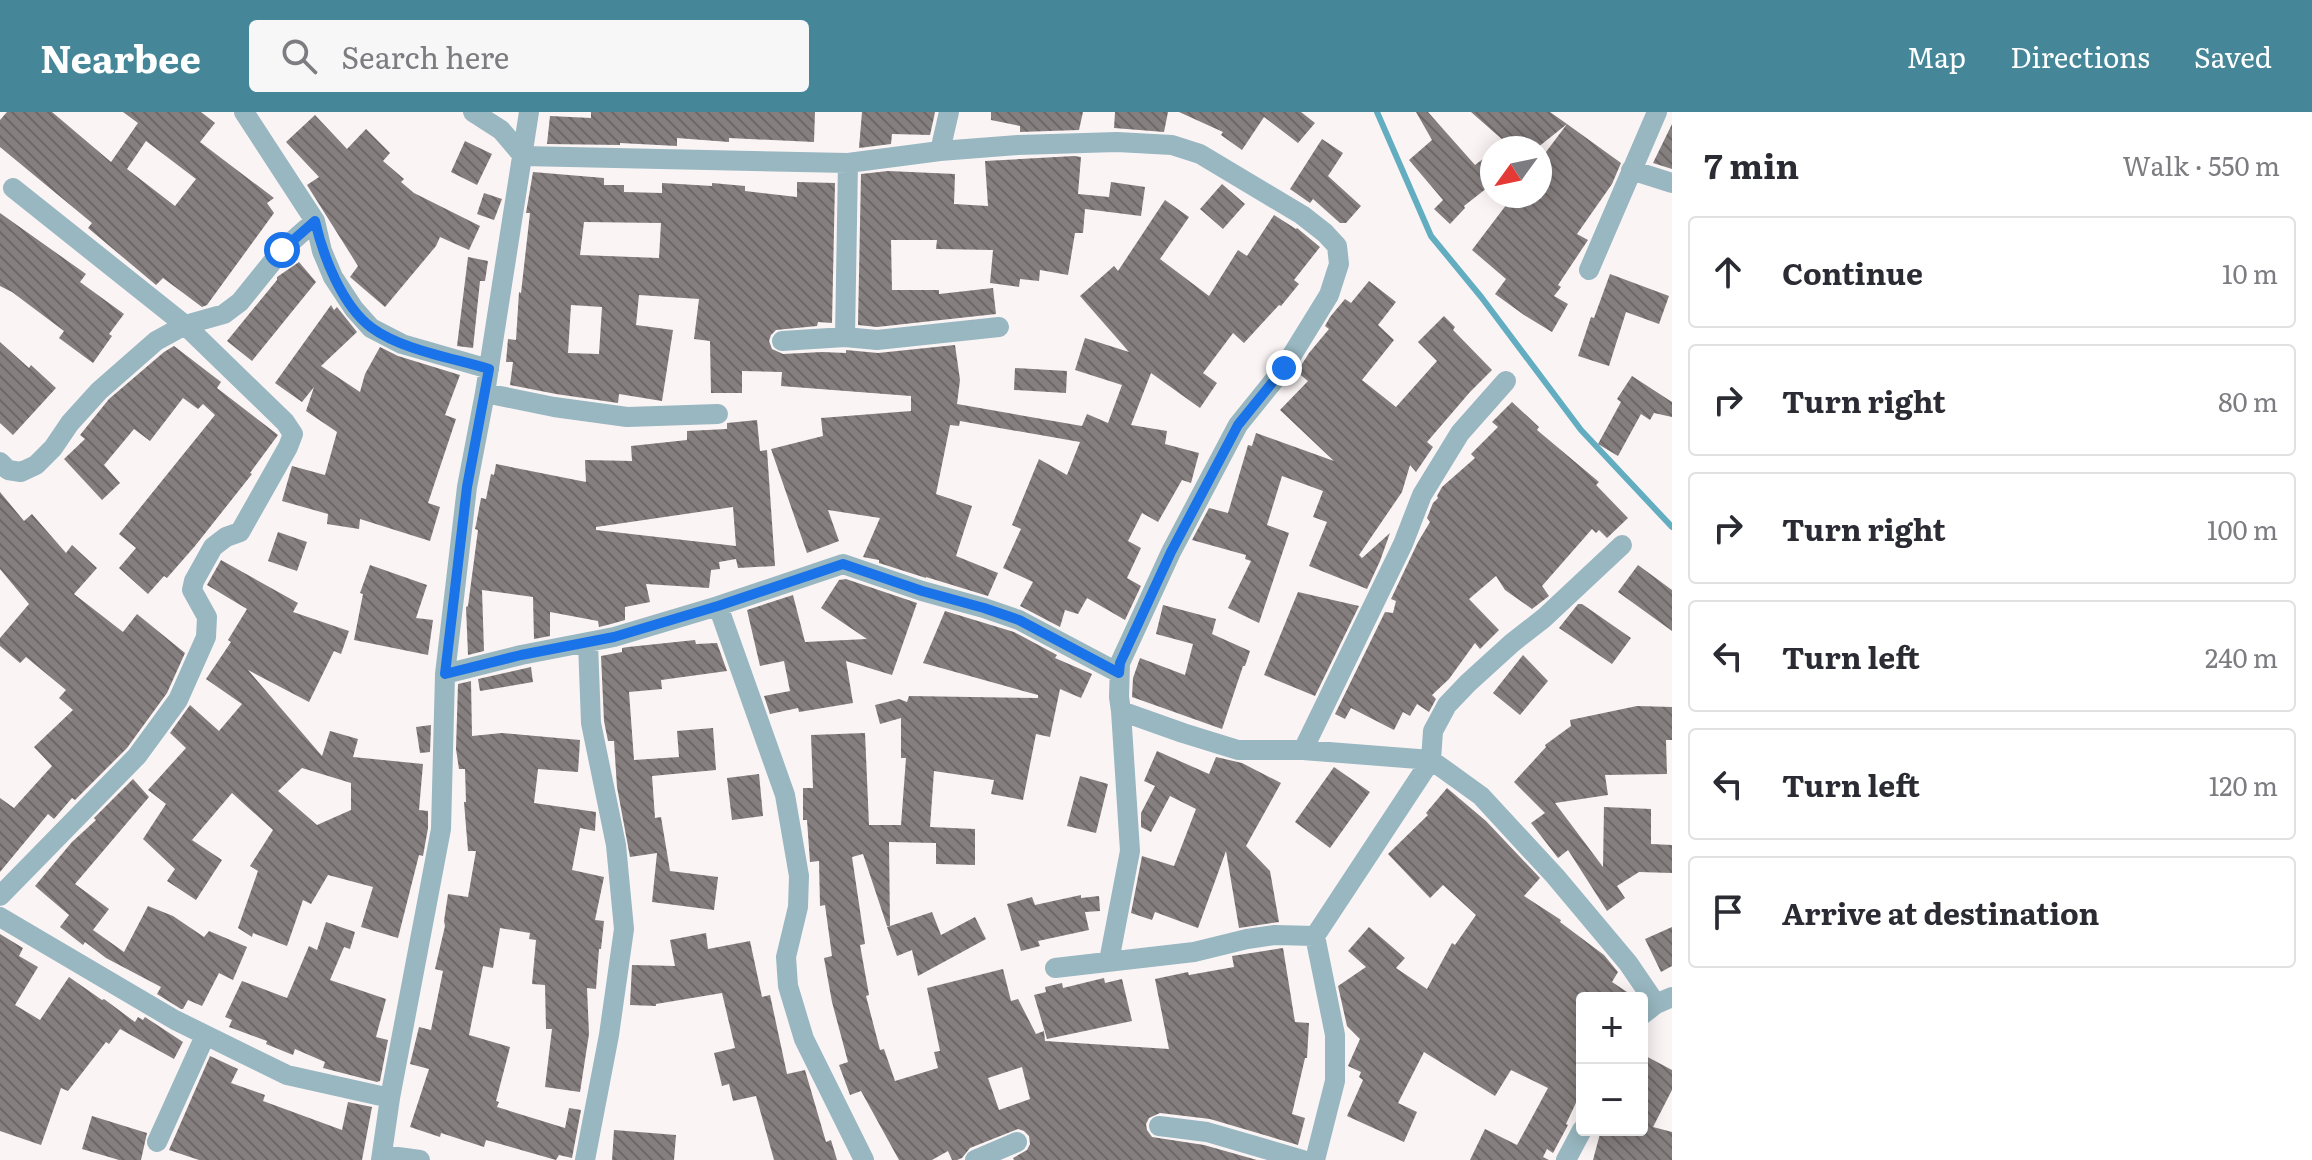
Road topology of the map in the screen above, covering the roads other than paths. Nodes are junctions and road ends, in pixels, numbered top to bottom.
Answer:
1 (244, 112) edge
2 (473, 112) edge
3 (529, 112) edge
4 (949, 112) edge
5 (1657, 112) edge
6 (940, 151) junction
7 (523, 156) junction
8 (848, 163) junction
9 (1631, 170) junction
10 (1672, 183) edge
11 (13, 188) dead end
12 (315, 221) junction
13 (1589, 270) dead end
14 (185, 325) junction
15 (999, 327) dead end
16 (845, 337) junction
17 (782, 341) dead end
18 (489, 369) junction
19 (1506, 381) dead end
20 (485, 393) junction
21 (718, 414) dead end
22 (0, 462) edge
23 (1622, 545) dead end
24 (718, 606) junction
25 (588, 643) junction
26 (1119, 673) junction
27 (445, 674) junction
28 (1121, 711) junction
29 (1303, 750) junction
30 (1431, 760) junction
31 (0, 896) edge
32 (0, 917) edge
33 (1315, 936) junction
34 (1109, 961) junction
35 (1055, 968) dead end
36 (1657, 1005) edge
37 (205, 1036) junction
38 (390, 1098) junction
39 (1159, 1126) dead end
40 (1579, 1136) edge
41 (157, 1142) dead end
42 (1017, 1142) dead end
43 (382, 1157) edge
44 (420, 1160) edge
45 (585, 1160) edge
46 (864, 1160) edge
47 (975, 1160) edge
48 (1303, 1160) edge
49 (1315, 1160) edge
50 (1566, 1160) edge

1 - 12 street
2 - 7 street
3 - 7 street
4 - 6 street
5 - 9 street
6 - 8 street
6 - 26 street
7 - 8 street
7 - 18 street
8 - 16 street
9 - 10 street
9 - 13 street
11 - 14 street
12 - 14 street
12 - 18 street
14 - 22 street
14 - 31 street
15 - 16 street
16 - 17 street
18 - 20 street
19 - 29 street
20 - 21 street
20 - 27 street
23 - 30 street
24 - 25 street
24 - 26 street
24 - 46 street
25 - 27 street
25 - 45 street
26 - 28 street
27 - 38 street
28 - 29 street
28 - 34 street
29 - 30 street
30 - 33 street
30 - 36 street
32 - 37 street
33 - 34 street
33 - 49 street
34 - 35 street
37 - 38 street
37 - 41 street
38 - 43 street
39 - 48 street
40 - 50 street
42 - 47 street
43 - 44 street

